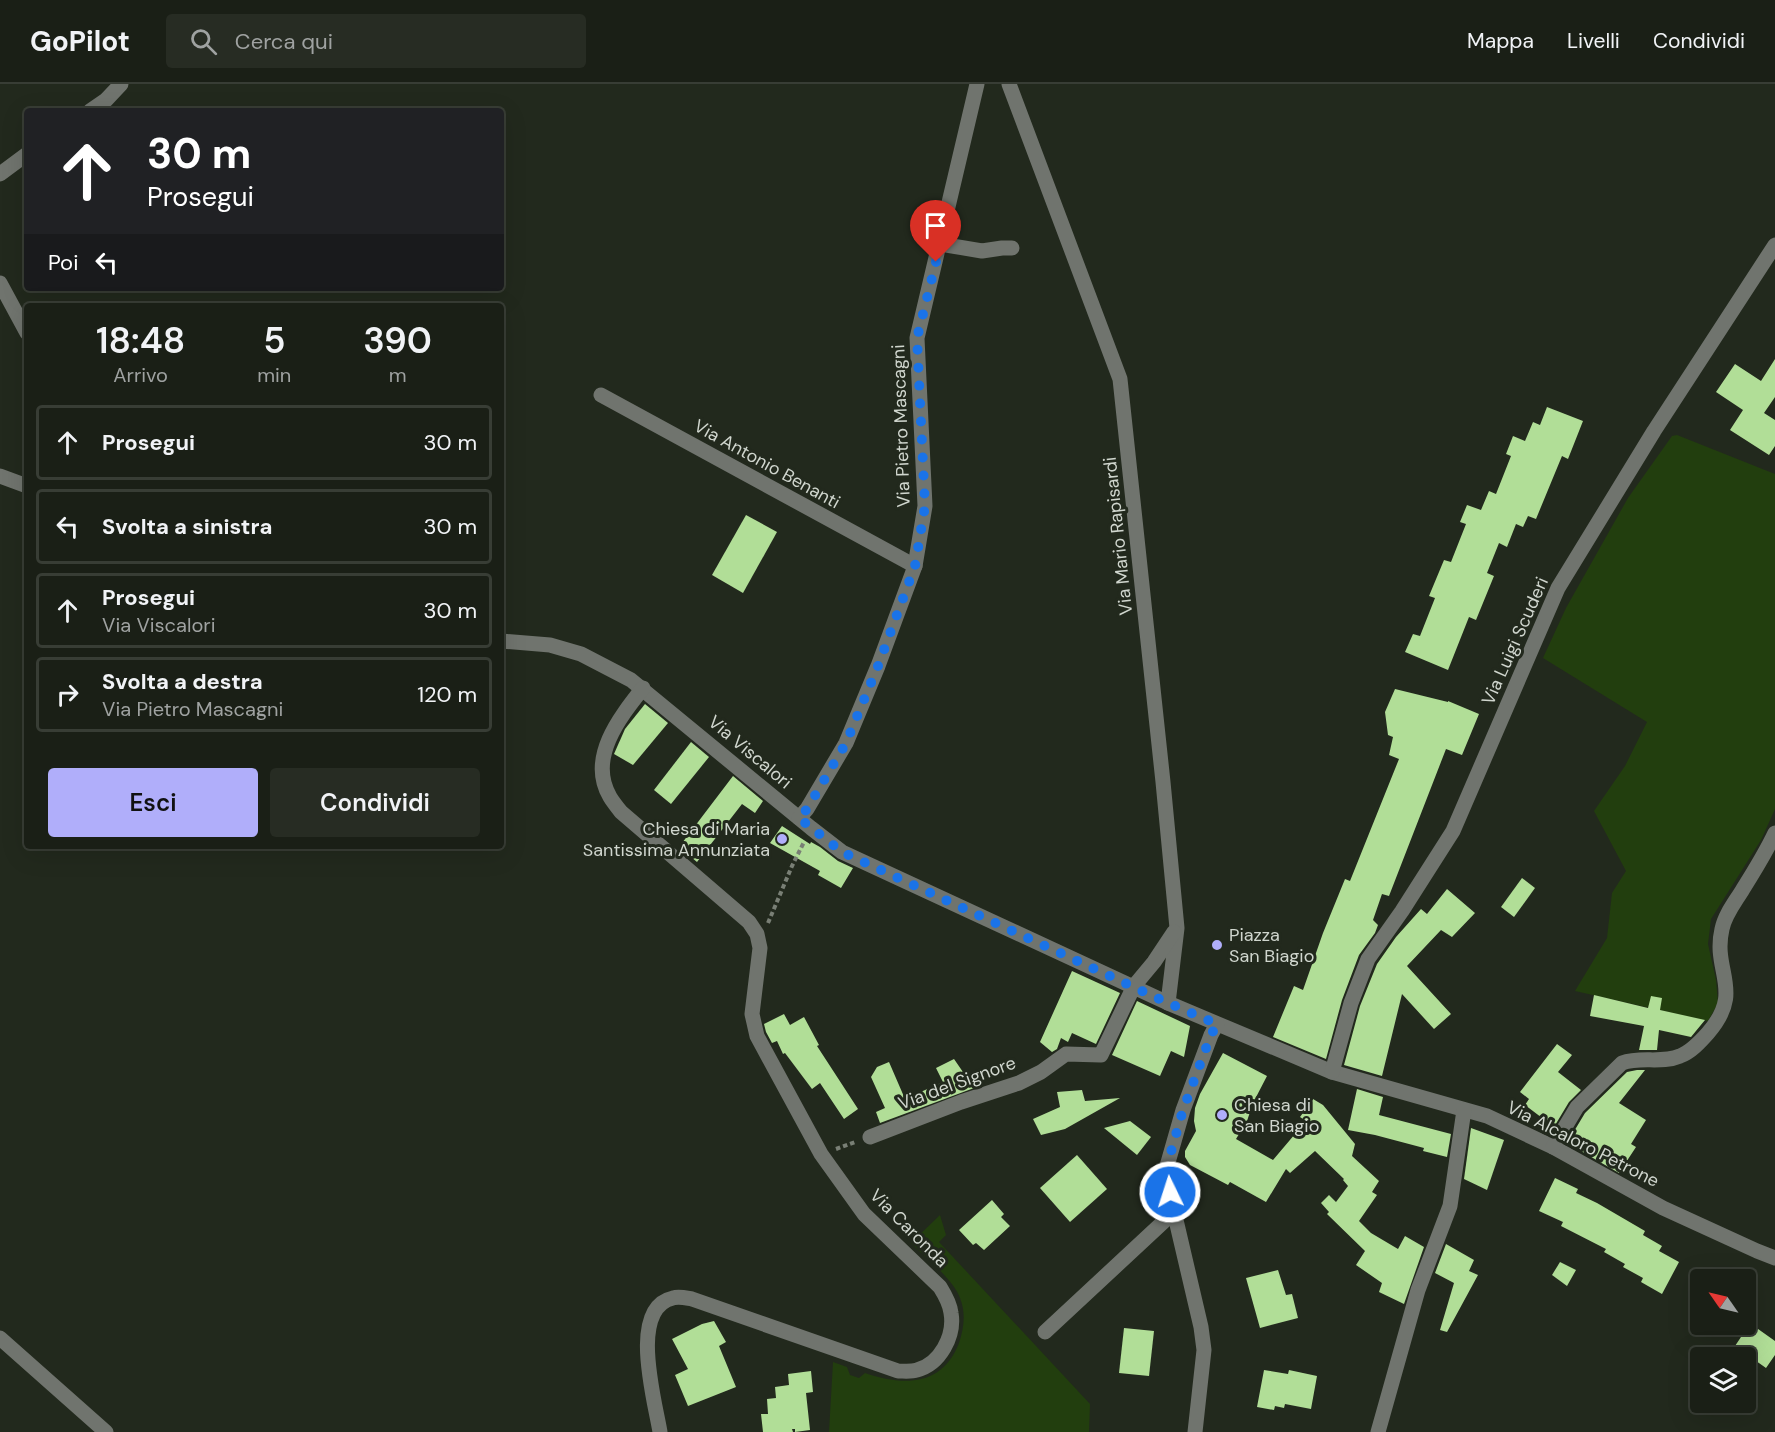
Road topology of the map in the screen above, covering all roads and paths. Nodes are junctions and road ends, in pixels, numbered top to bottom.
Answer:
1 (120, 84) edge
2 (977, 84) edge
3 (1010, 84) edge
4 (94, 108) edge
5 (24, 156) edge
6 (0, 174) edge
7 (940, 244) junction
8 (1775, 245) edge
9 (1012, 248) dead end
10 (0, 283) edge
11 (24, 327) edge
12 (601, 395) dead end
13 (0, 476) edge
14 (24, 485) edge
15 (915, 566) junction
16 (504, 641) edge
17 (643, 688) junction
18 (805, 823) junction
19 (1775, 833) edge
20 (1177, 928) junction
21 (758, 934) junction
22 (1134, 986) junction
23 (1168, 1003) junction
24 (1217, 1024) junction
25 (1332, 1072) junction
26 (1464, 1110) junction
27 (870, 1137) joint
28 (1553, 1147) junction
29 (821, 1154) junction
30 (1174, 1212) junction
31 (1775, 1258) edge
32 (1045, 1332) dead end
33 (0, 1338) edge
34 (106, 1432) edge
35 (660, 1432) edge
36 (1196, 1432) edge
37 (1377, 1432) edge

1 - 4 street
2 - 7 street, Via Pietro Mascagni
3 - 20 street, Via Mario Rapisardi
5 - 6 street
7 - 9 street
7 - 15 street, Via Pietro Mascagni
8 - 25 street, Via Luigi Scuderi
10 - 11 street
12 - 15 street, Via Antonio Benanti
13 - 14 street
15 - 18 street, Via Pietro Mascagni
16 - 17 street, Via Viscalori
17 - 18 street, Via Viscalori
17 - 21 street
18 - 21 path
18 - 22 street, Via Viscalori
19 - 28 street
20 - 22 street
20 - 23 street, Via Mario Rapisardi
21 - 29 street, Via Caronda
22 - 23 street, Via Viscalori
22 - 27 street, Via del Signore
23 - 24 street, Via Viscalori
24 - 25 street, Via Alcaloro Petrone
24 - 30 street
25 - 26 street, Via Alcaloro Petrone
26 - 28 street, Via Alcaloro Petrone
26 - 37 street
27 - 29 path
28 - 31 street, Via Alcaloro Petrone
29 - 35 street, Via Caronda
30 - 32 street
30 - 36 street
33 - 34 street

